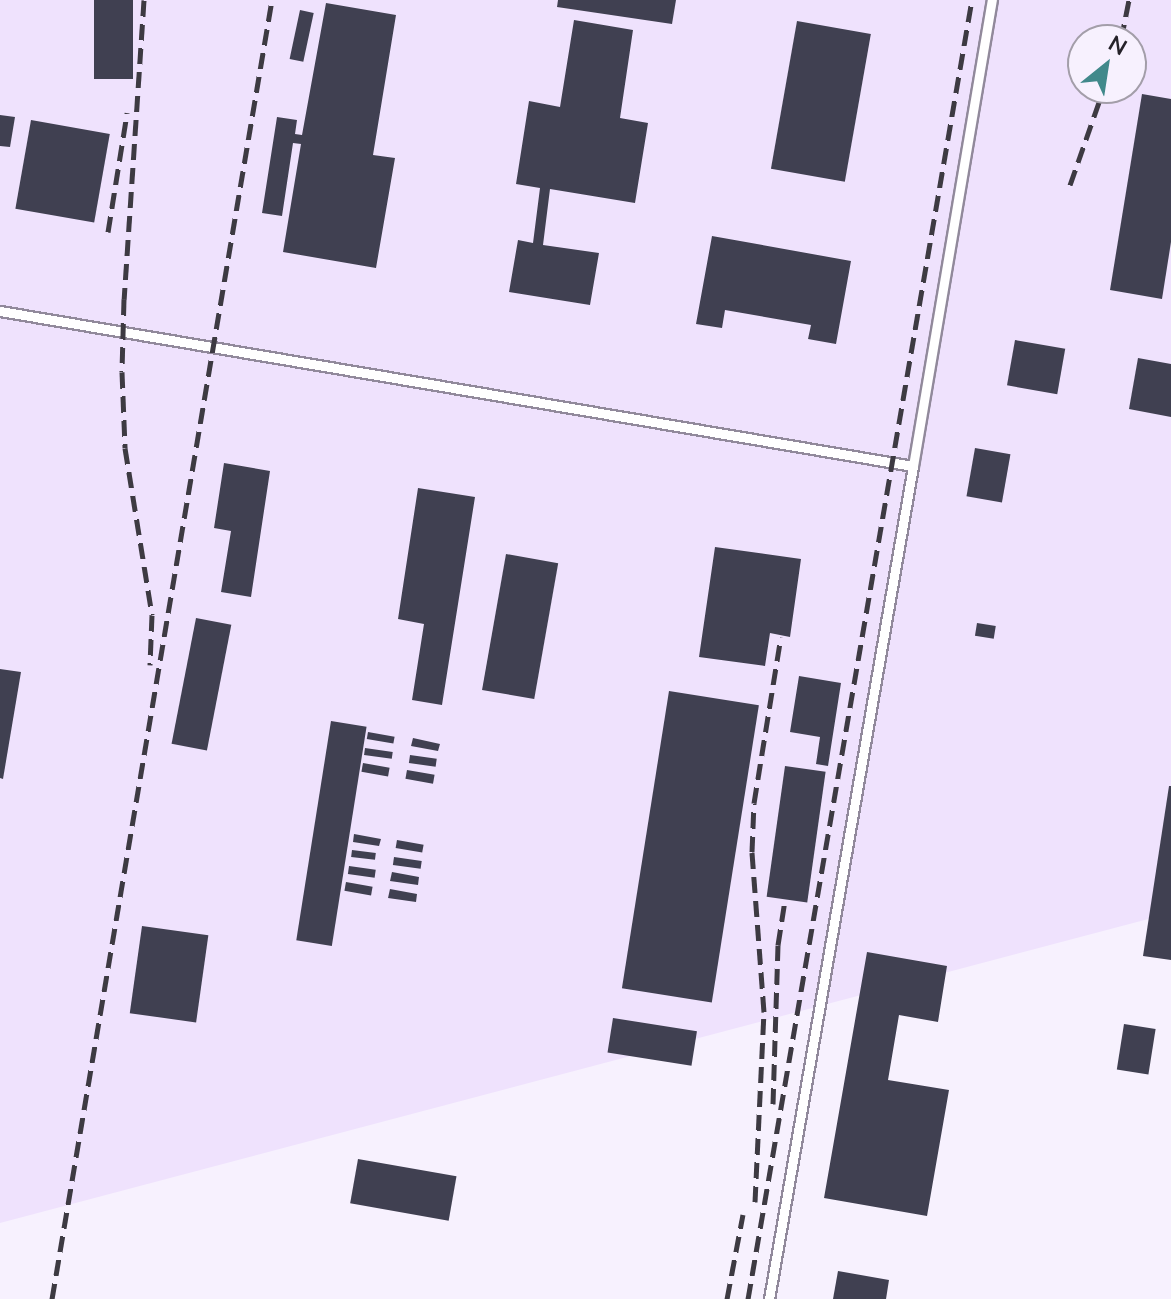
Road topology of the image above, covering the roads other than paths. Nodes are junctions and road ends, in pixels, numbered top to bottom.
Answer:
1 (992, 0) edge
2 (0, 311) edge
3 (913, 466) junction
4 (769, 1299) edge

1 - 3 lane
2 - 3 lane
3 - 4 lane

